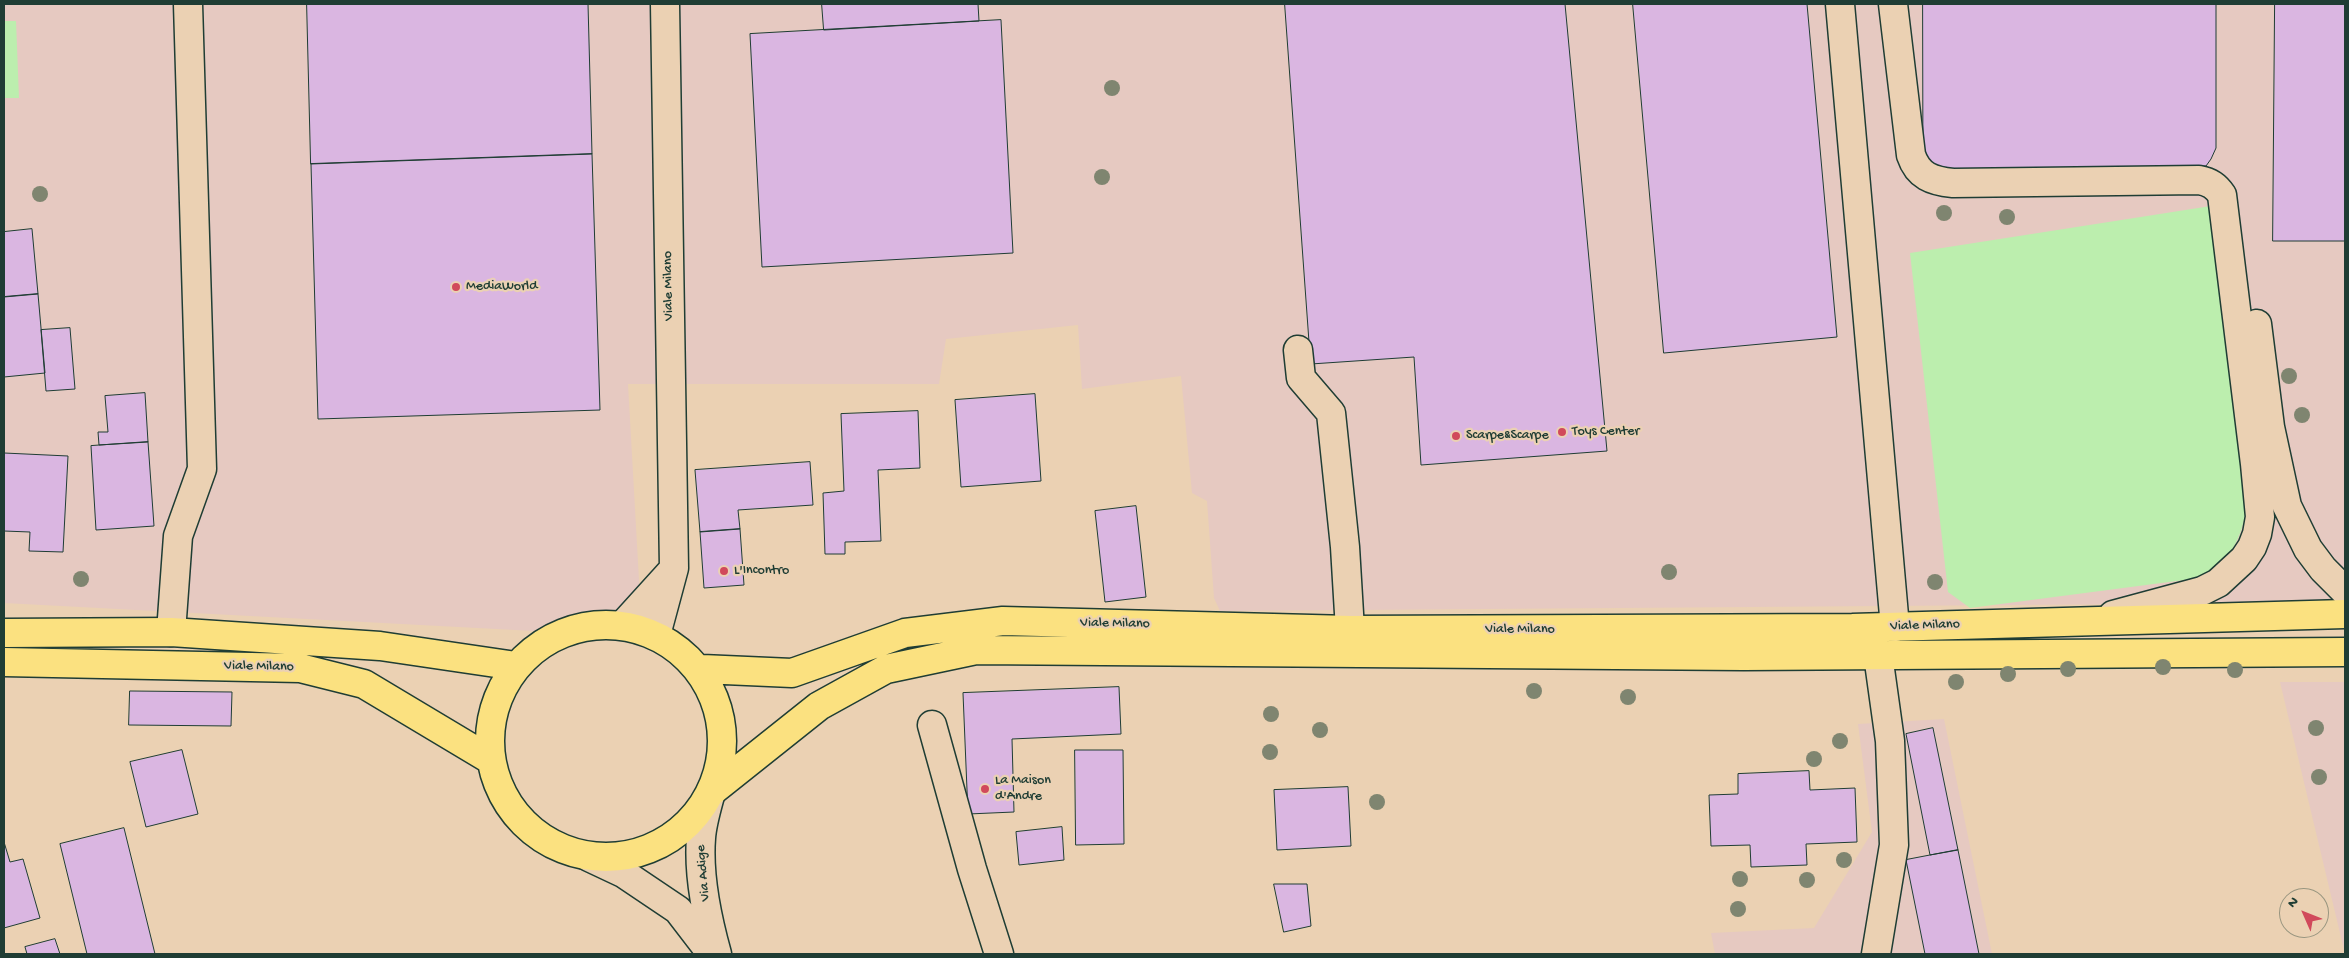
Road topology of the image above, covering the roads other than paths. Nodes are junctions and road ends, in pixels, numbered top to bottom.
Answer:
1 (188, 4) edge
2 (665, 4) edge
3 (1840, 4) edge
4 (1893, 4) edge
5 (2240, 185) dead end
6 (1298, 350) dead end
7 (674, 568) junction
8 (2345, 591) edge
9 (2345, 614) edge
10 (2091, 621) junction
11 (623, 625) junction
12 (1895, 627) junction
13 (1350, 630) junction
14 (171, 632) junction
15 (4, 633) edge
16 (656, 635) junction
17 (2345, 652) edge
18 (1878, 655) junction
19 (4, 662) edge
20 (516, 666) junction
21 (702, 669) junction
22 (932, 725) dead end
23 (490, 760) junction
24 (711, 792) junction
25 (589, 857) junction
26 (713, 954) edge
27 (717, 954) edge
28 (999, 954) edge
29 (1876, 954) edge

1 - 14 street
2 - 7 street, Viale Milano
3 - 12 street
4 - 10 street
5 - 8 street
6 - 13 street
7 - 11 street
7 - 16 street, Viale Milano
9 - 10 main road, Viale Milano
10 - 12 main road, Viale Milano
11 - 16 main road
11 - 20 main road
12 - 13 main road, Viale Milano
13 - 21 main road, Viale Milano
14 - 15 main road
14 - 20 main road
16 - 21 main road
17 - 18 main road, Viale Milano
18 - 24 main road, Viale Milano
18 - 29 street
19 - 23 main road, Viale Milano
20 - 23 main road
21 - 24 main road
22 - 28 street
23 - 25 main road
24 - 25 main road
24 - 27 street, Via Adige
25 - 26 street, Via Adige

